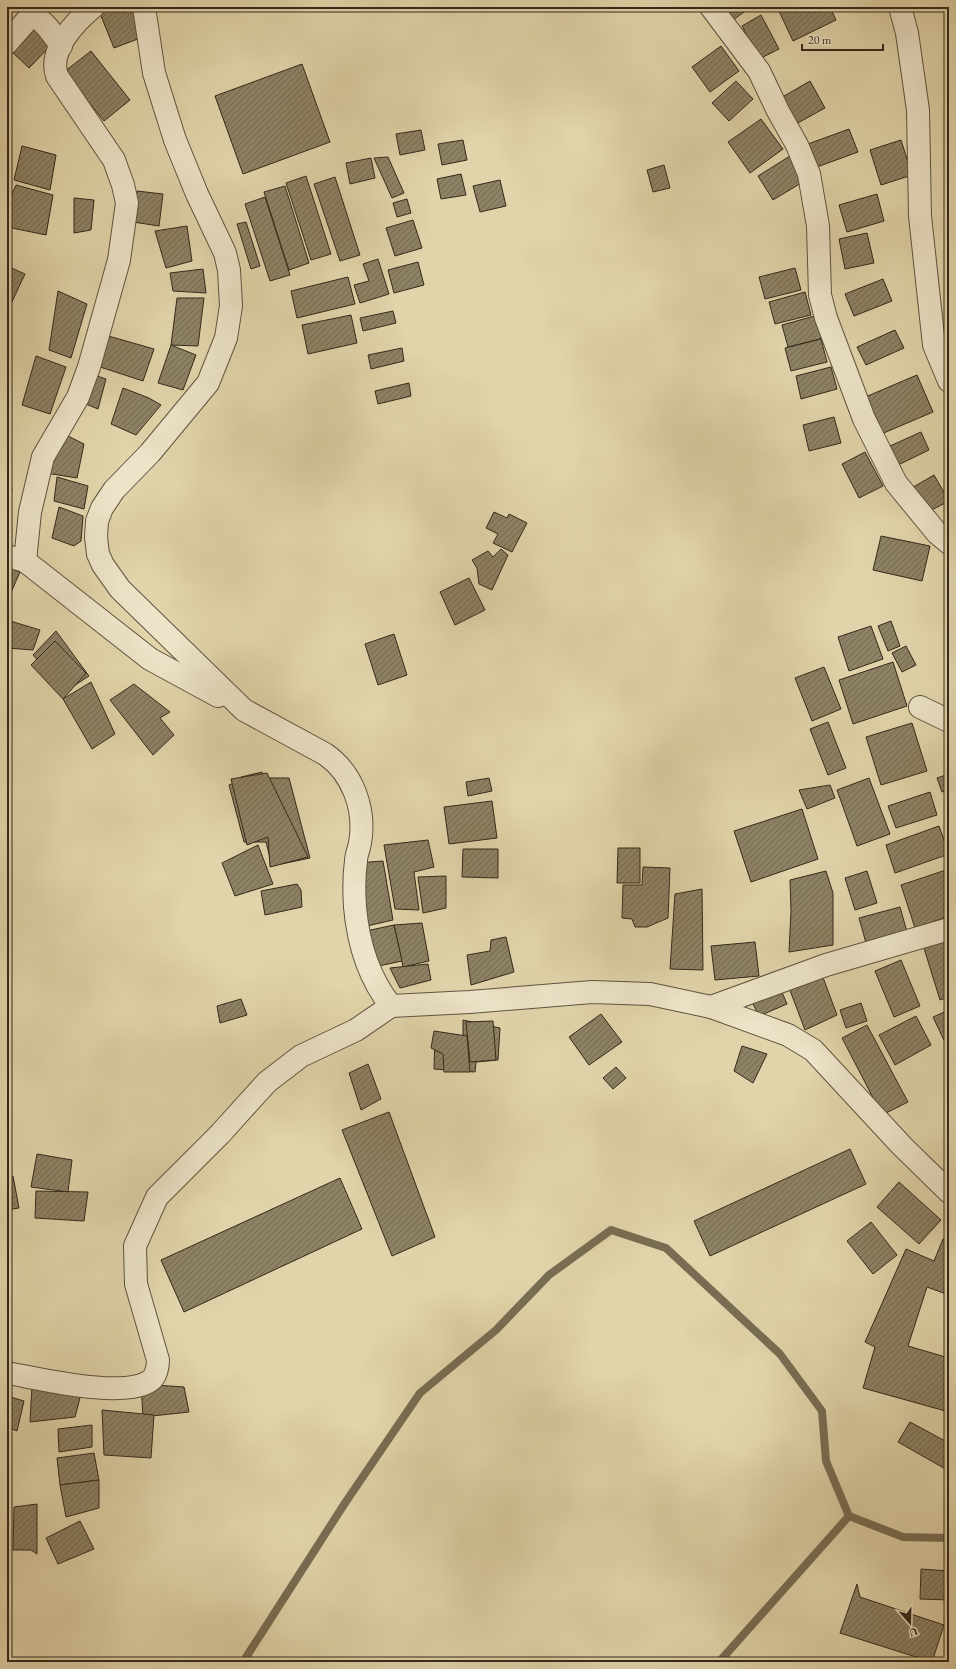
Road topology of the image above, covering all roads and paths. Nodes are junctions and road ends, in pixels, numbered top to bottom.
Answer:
1 (93, 7) edge
2 (144, 7) edge
3 (711, 7) edge
4 (900, 7) edge
5 (7, 43) edge
6 (61, 46) junction
7 (949, 381) edge
8 (949, 543) edge
9 (16, 558) edge
10 (920, 707) dead end
11 (244, 710) junction
12 (949, 721) edge
13 (949, 929) edge
14 (391, 1006) junction
15 (711, 1007) junction
16 (949, 1192) edge
17 (7, 1373) edge

1 - 6 street
2 - 11 street
3 - 8 street
4 - 7 street
5 - 6 street
6 - 9 street
9 - 11 street
10 - 12 street
11 - 14 street
13 - 15 street
14 - 15 street
14 - 17 street
15 - 16 street

